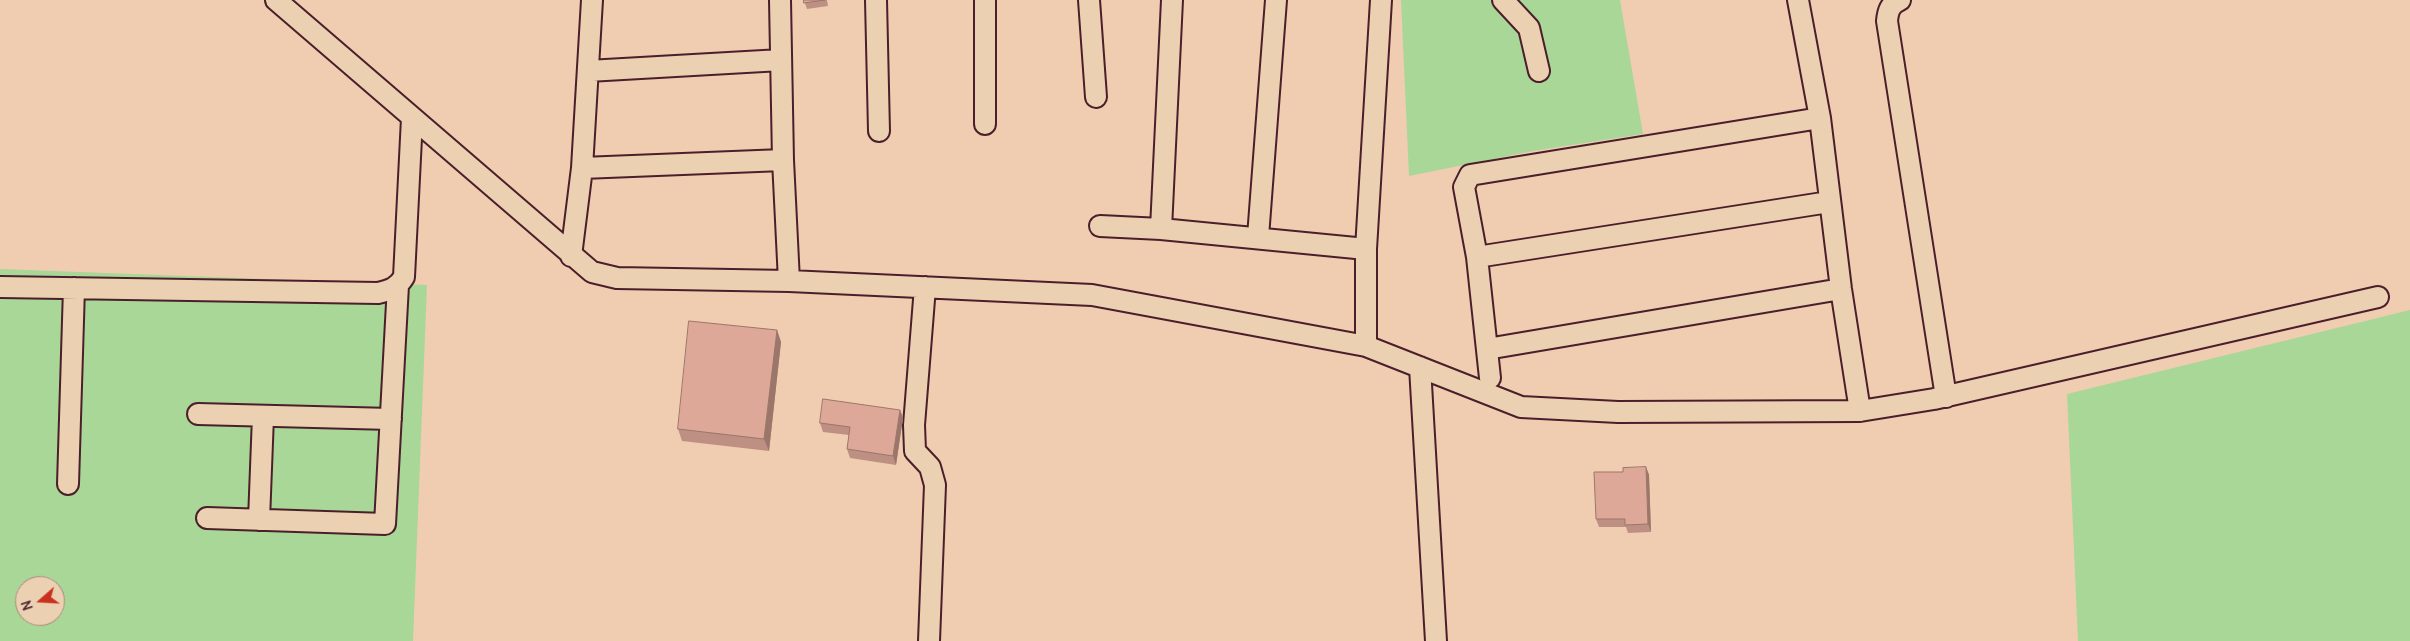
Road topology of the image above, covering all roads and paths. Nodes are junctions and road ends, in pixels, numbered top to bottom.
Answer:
1 (276, 0) edge
2 (592, 0) edge
3 (780, 0) edge
4 (876, 0) edge
5 (985, 0) edge
6 (1090, 0) edge
7 (1172, 0) edge
8 (1276, 0) edge
9 (1381, 0) edge
10 (1503, 0) edge
11 (1798, 0) edge
12 (1900, 0) edge
13 (781, 60) junction
14 (588, 71) junction
15 (1539, 71) dead end
16 (1096, 96) dead end
17 (412, 118) junction
18 (1820, 118) junction
19 (985, 124) dead end
20 (879, 131) dead end
21 (783, 160) junction
22 (582, 168) junction
23 (1829, 202) junction
24 (1100, 226) dead end
25 (1161, 229) junction
26 (1258, 238) junction
27 (1366, 250) junction
28 (571, 256) junction
29 (1477, 257) junction
30 (789, 281) junction
31 (398, 285) junction
32 (0, 287) edge
33 (925, 287) junction
34 (74, 288) junction
35 (1841, 289) junction
36 (2378, 297) dead end
37 (1366, 346) junction
38 (1487, 349) junction
39 (1420, 367) junction
40 (1490, 378) dead end
41 (1946, 397) junction
42 (1860, 411) junction
43 (198, 414) dead end
44 (263, 416) junction
45 (391, 419) junction
46 (68, 484) dead end
47 (207, 518) dead end
48 (260, 520) junction
49 (929, 641) edge
50 (1436, 641) edge

1 - 17 street
2 - 14 street
3 - 13 street
4 - 20 street
5 - 19 street
6 - 16 street
7 - 25 street
8 - 26 street
9 - 27 street
10 - 15 street
11 - 18 street
12 - 41 street
13 - 14 street
13 - 21 street
14 - 22 street
17 - 28 street
17 - 31 street
18 - 23 street
18 - 29 street
21 - 22 street
21 - 30 street
22 - 28 street
23 - 29 street
23 - 35 street
24 - 25 street
25 - 26 street
26 - 27 street
27 - 37 street
28 - 30 street
29 - 38 street
30 - 33 street
31 - 34 street
31 - 45 street
32 - 34 street
33 - 37 street
33 - 49 street
34 - 46 street
35 - 38 street
35 - 42 street
36 - 41 street
37 - 39 street
38 - 40 street
39 - 42 street
39 - 50 street
41 - 42 street
43 - 44 street
44 - 45 street
44 - 48 street
45 - 48 street
47 - 48 street

